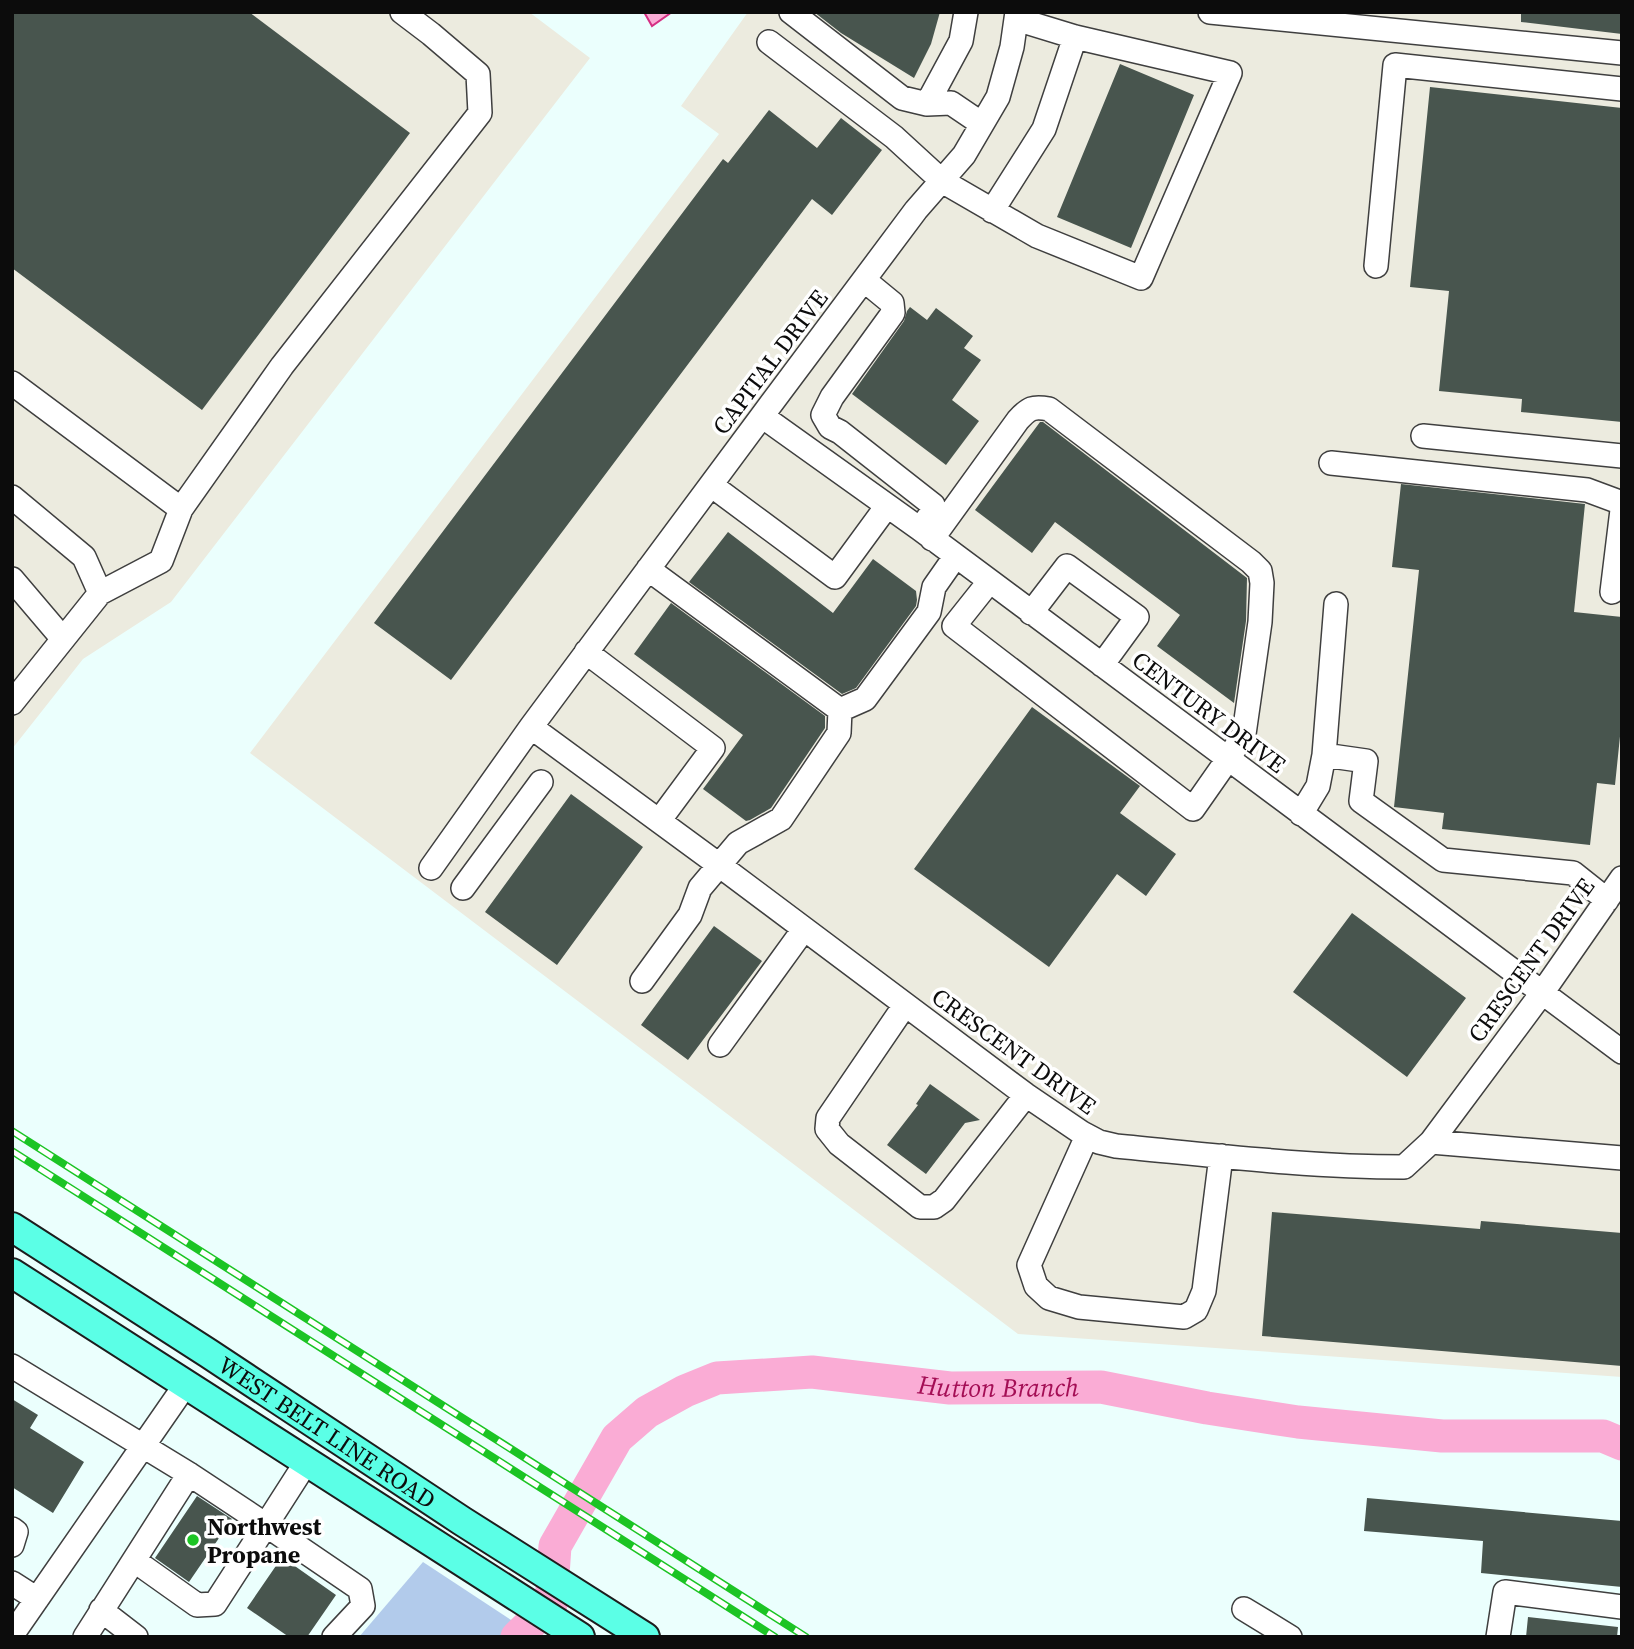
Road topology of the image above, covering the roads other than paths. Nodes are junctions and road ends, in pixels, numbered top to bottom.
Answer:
1 (402, 12) edge
2 (790, 12) edge
3 (966, 12) edge
4 (1210, 12) edge
5 (1016, 16) edge
6 (1368, 20) edge
7 (1075, 37) junction
8 (769, 42) dead end
9 (1622, 53) edge
10 (1622, 89) edge
11 (927, 104) junction
12 (982, 124) junction
13 (942, 181) junction
14 (992, 211) junction
15 (1376, 266) dead end
16 (864, 280) junction
17 (12, 383) edge
18 (762, 416) junction
19 (830, 427) junction
20 (1423, 436) dead end
21 (804, 446) junction
22 (1622, 456) edge
23 (1331, 463) dead end
24 (711, 485) junction
25 (12, 497) edge
26 (1622, 503) edge
27 (887, 506) junction
28 (181, 509) junction
29 (1622, 510) edge
30 (926, 534) junction
31 (956, 557) junction
32 (648, 569) junction
33 (12, 579) edge
34 (989, 582) junction
35 (1612, 592) dead end
36 (100, 593) junction
37 (1336, 604) dead end
38 (1031, 613) junction
39 (63, 639) junction
40 (586, 652) junction
41 (1102, 665) junction
42 (12, 703) edge
43 (840, 710) junction
44 (531, 727) junction
45 (1324, 755) junction
46 (1228, 760) junction
47 (541, 782) dead end
48 (477, 803) junction
49 (1301, 814) junction
50 (659, 821) junction
51 (508, 828) junction
52 (719, 865) junction
53 (431, 868) dead end
54 (1622, 878) edge
55 (463, 888) dead end
56 (1607, 900) junction
57 (804, 929) junction
58 (642, 982) dead end
59 (1542, 993) junction
60 (905, 1004) junction
61 (720, 1045) dead end
62 (1622, 1052) edge
63 (1026, 1095) junction
64 (1087, 1136) junction
65 (1431, 1142) junction
66 (1222, 1156) junction
67 (1622, 1158) edge
68 (12, 1227) edge
69 (12, 1273) edge
70 (208, 1353) junction
71 (12, 1366) edge
72 (186, 1384) junction
73 (142, 1446) junction
74 (307, 1461) junction
75 (189, 1474) junction
76 (266, 1525) junction
77 (12, 1529) edge
78 (12, 1545) edge
79 (135, 1561) junction
80 (12, 1583) edge
81 (37, 1599) junction
82 (1622, 1607) edge
83 (1244, 1609) dead end
84 (101, 1611) junction
85 (12, 1635) edge
86 (644, 1636) edge
87 (85, 1637) edge
88 (136, 1637) edge
89 (334, 1637) edge
90 (580, 1637) edge
91 (1290, 1637) edge
92 (1498, 1637) edge

1 - 28 street
2 - 11 street
3 - 11 street
4 - 6 street
5 - 7 street
5 - 12 street, CAPITAL DRIVE
6 - 9 street
7 - 14 street
7 - 14 street
8 - 13 street
10 - 15 street
11 - 12 street
12 - 13 street, CAPITAL DRIVE
13 - 14 street
13 - 16 street, CAPITAL DRIVE
16 - 18 street, CAPITAL DRIVE
16 - 19 street
17 - 28 street
18 - 21 street, CENTURY DRIVE
18 - 24 street, CAPITAL DRIVE
19 - 21 street
19 - 30 street
20 - 22 street
21 - 27 street, CENTURY DRIVE
23 - 26 street
24 - 27 street
24 - 32 street, CAPITAL DRIVE
25 - 36 street
27 - 30 street, CENTURY DRIVE
28 - 36 street
29 - 35 street
30 - 31 street, CENTURY DRIVE
30 - 46 street
31 - 34 street, CENTURY DRIVE
31 - 43 street
32 - 40 street, CAPITAL DRIVE
32 - 43 street
33 - 39 street
34 - 38 street, CENTURY DRIVE
34 - 46 street
36 - 39 street
37 - 45 street
38 - 41 street, CENTURY DRIVE
38 - 41 street
39 - 42 street
40 - 44 street, CAPITAL DRIVE
40 - 50 street
41 - 46 street, CENTURY DRIVE
43 - 52 street
44 - 48 street, CAPITAL DRIVE
44 - 50 street, CRESCENT DRIVE
45 - 49 street
45 - 56 street
46 - 49 street, CENTURY DRIVE
47 - 51 street
48 - 51 street
48 - 53 street, CAPITAL DRIVE
49 - 59 street, CENTURY DRIVE
50 - 52 street, CRESCENT DRIVE
51 - 55 street
52 - 57 street, CRESCENT DRIVE
52 - 58 street
54 - 56 street, CRESCENT DRIVE
56 - 59 street, CRESCENT DRIVE
57 - 60 street, CRESCENT DRIVE
57 - 61 street
59 - 62 street, CENTURY DRIVE
59 - 65 street, CRESCENT DRIVE
60 - 63 street, CRESCENT DRIVE
60 - 63 street
63 - 64 street, CRESCENT DRIVE
64 - 66 street, CRESCENT DRIVE
64 - 66 street
65 - 66 street, CRESCENT DRIVE
65 - 67 street
68 - 70 main road, WEST BELT LINE ROAD
69 - 72 main road, WEST BELT LINE ROAD
70 - 72 main road
70 - 86 main road, WEST BELT LINE ROAD
71 - 73 street
72 - 73 street
72 - 74 main road, WEST BELT LINE ROAD
73 - 75 street
73 - 81 street
74 - 76 street
74 - 90 main road, WEST BELT LINE ROAD
75 - 76 street
75 - 79 street
76 - 79 street
76 - 89 street
77 - 78 street
79 - 84 street
80 - 81 street
81 - 85 street
82 - 92 street
83 - 91 street
84 - 87 street
84 - 88 street

